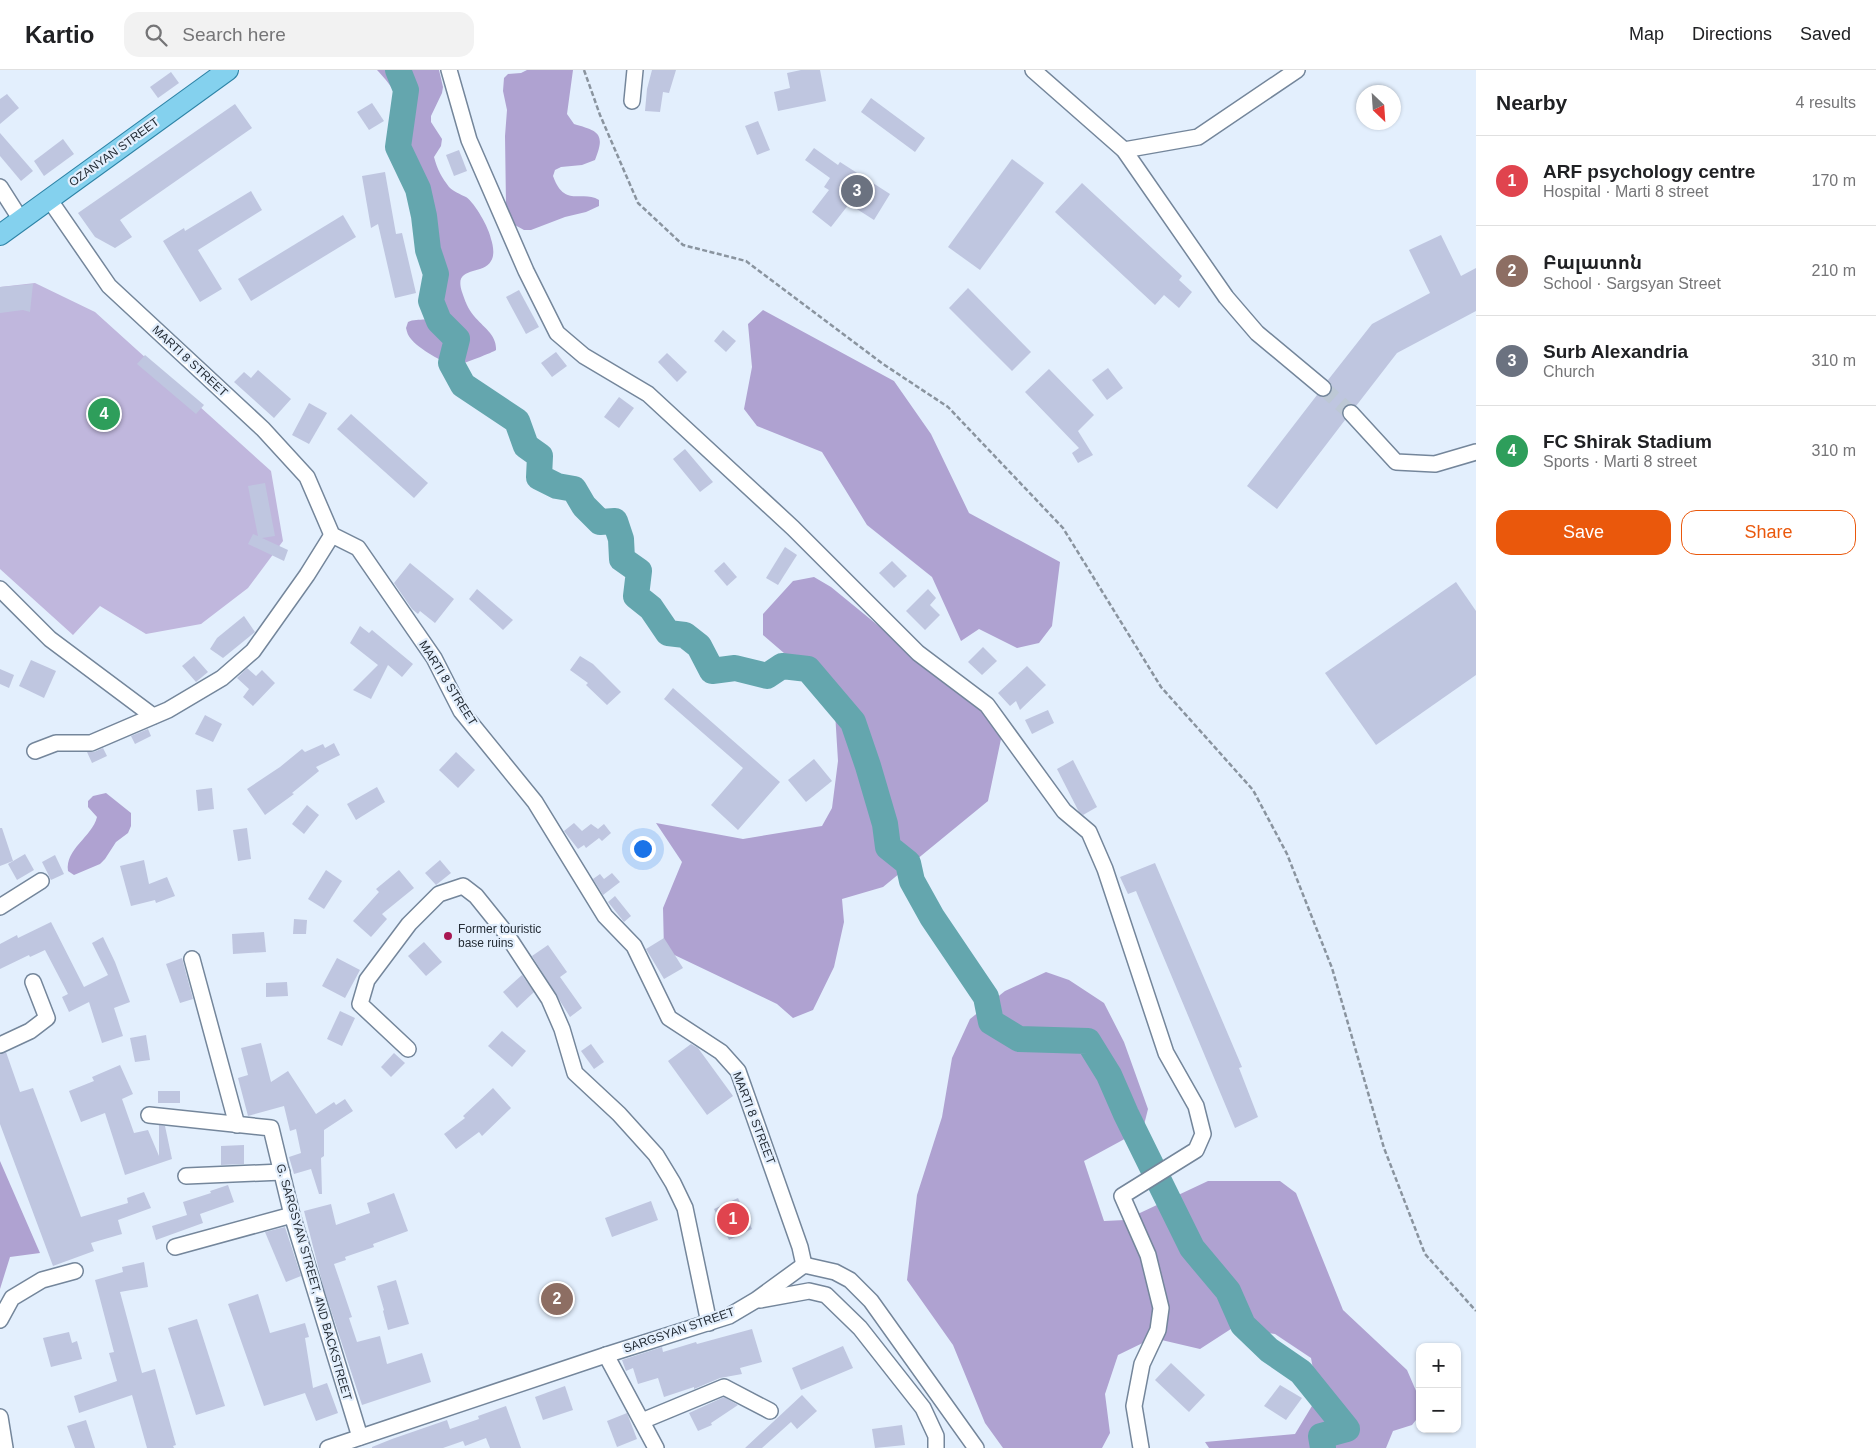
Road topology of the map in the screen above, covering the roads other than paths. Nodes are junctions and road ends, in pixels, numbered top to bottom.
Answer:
1 (228, 70) edge
2 (449, 70) edge
3 (635, 70) edge
4 (1033, 70) edge
5 (1297, 70) edge
6 (632, 101) dead end
7 (1124, 150) junction
8 (0, 186) edge
9 (50, 199) junction
10 (21, 220) junction
11 (0, 235) edge
12 (1323, 388) tunnel mouth
13 (1351, 413) tunnel mouth
14 (1476, 452) edge
15 (332, 535) junction
16 (0, 588) edge
17 (153, 716) junction
18 (35, 751) dead end
19 (40, 881) dead end
20 (0, 906) edge
21 (192, 959) dead end
22 (33, 982) dead end
23 (0, 1045) edge
24 (408, 1049) dead end
25 (149, 1116) dead end
26 (237, 1124) junction
27 (282, 1172) junction
28 (186, 1176) dead end
29 (292, 1215) junction
30 (175, 1247) dead end
31 (804, 1265) junction
32 (75, 1271) dead end
33 (756, 1300) junction
34 (0, 1320) edge
35 (709, 1323) junction
36 (606, 1355) junction
37 (770, 1411) dead end
38 (0, 1417) edge
39 (642, 1421) junction
40 (360, 1437) junction
41 (5, 1448) edge
42 (328, 1448) edge
43 (656, 1448) edge
44 (936, 1448) edge
45 (976, 1448) edge
46 (1141, 1448) edge

1 - 9 main road, OZANYAN STREET
2 - 46 street
3 - 6 street
4 - 7 street
5 - 7 street
7 - 12 street
8 - 10 street
9 - 10 main road, OZANYAN STREET
9 - 15 street, MARTI 8 STREET
10 - 11 main road, OZANYAN STREET
13 - 14 street
15 - 17 street
15 - 31 street, MARTI 8 STREET
16 - 17 street
17 - 18 street
19 - 20 street
21 - 26 street
22 - 23 street
24 - 35 street
25 - 26 street, G. SARGSYAN STREET, 4ND BACKSTREET
26 - 27 street, G. SARGSYAN STREET, 4ND BACKSTREET
27 - 28 street
27 - 29 street, G. SARGSYAN STREET, 4ND BACKSTREET
29 - 30 street
29 - 40 street, G. SARGSYAN STREET, 4ND BACKSTREET
31 - 33 street, SARGSYAN STREET
31 - 45 street
32 - 34 street
33 - 35 street, SARGSYAN STREET
33 - 44 street
35 - 36 street, SARGSYAN STREET
36 - 39 street
36 - 40 street, SARGSYAN STREET
37 - 39 street
38 - 41 street
39 - 43 street
40 - 42 street, SARGSYAN STREET

